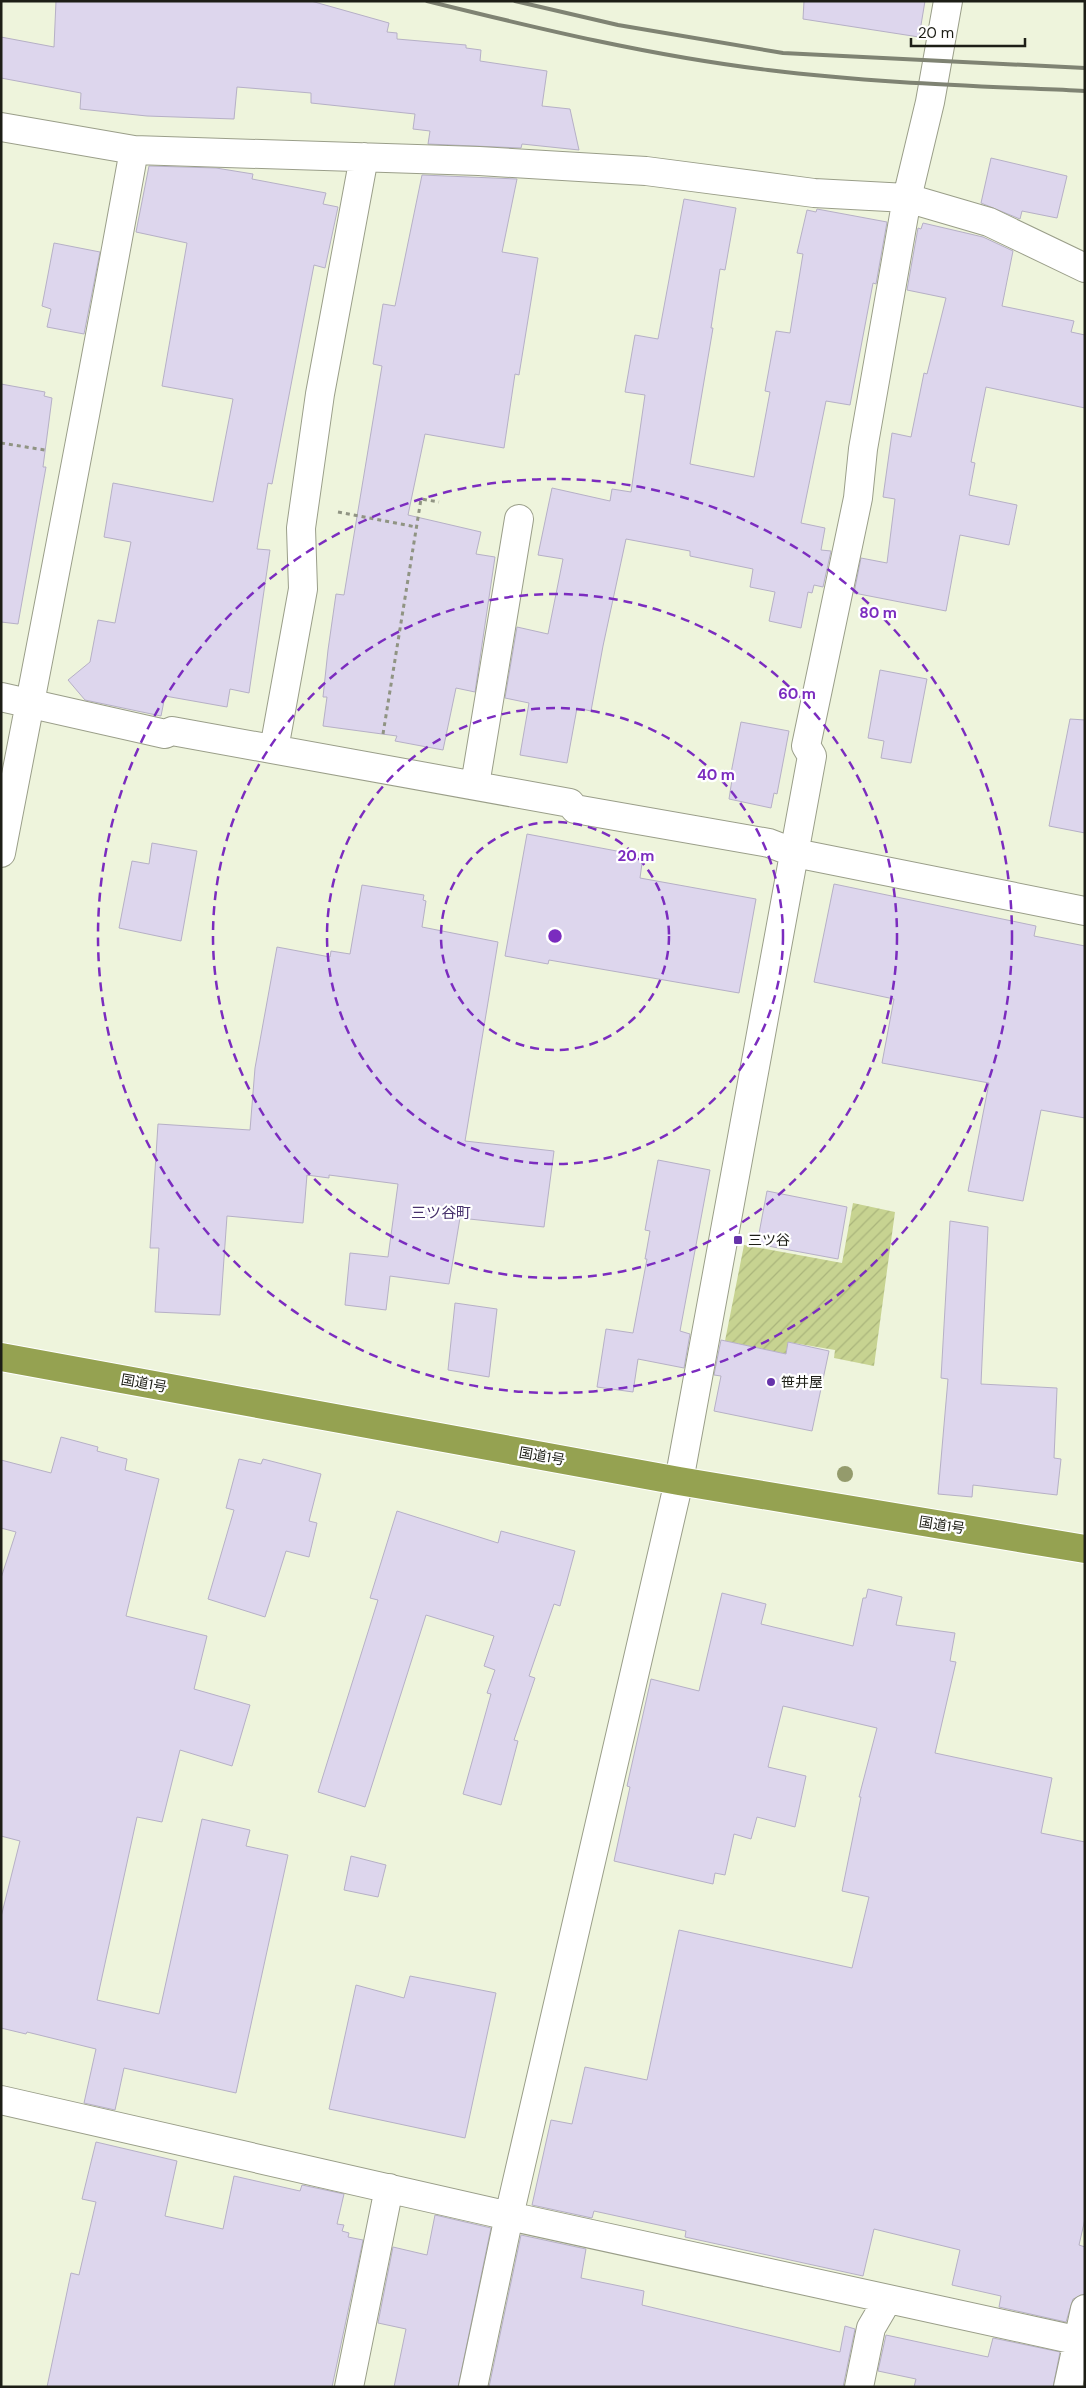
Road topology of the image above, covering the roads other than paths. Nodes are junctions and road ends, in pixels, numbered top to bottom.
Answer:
1 (948, 1) edge
2 (1, 126) edge
3 (134, 150) junction
4 (364, 157) junction
5 (907, 198) junction
6 (1085, 268) edge
7 (519, 519) dead end
8 (1, 697) edge
9 (29, 702) junction
10 (274, 749) junction
11 (475, 785) junction
12 (1, 853) edge
13 (795, 854) junction
14 (1085, 911) edge
15 (1, 1357) edge
16 (679, 1481) junction
17 (1085, 1549) edge
18 (1, 2100) edge
19 (389, 2188) junction
20 (509, 2216) junction
21 (888, 2298) junction
22 (1085, 2309) edge
23 (1081, 2341) edge
24 (349, 2387) edge
25 (473, 2387) edge
26 (858, 2387) edge
27 (1068, 2387) edge

1 - 5 street
2 - 3 street
3 - 4 street
3 - 9 street
4 - 5 street
4 - 10 street
5 - 6 street
5 - 13 street
7 - 11 street
8 - 9 street
9 - 10 street
9 - 12 street
10 - 11 street
11 - 13 street
13 - 14 street
13 - 16 street
15 - 16 highway, 国道1号
16 - 17 highway, 国道1号
16 - 20 street
18 - 19 street
19 - 20 street
19 - 24 street
20 - 21 street
20 - 25 street
21 - 23 street
21 - 26 street
22 - 23 street
23 - 27 street

